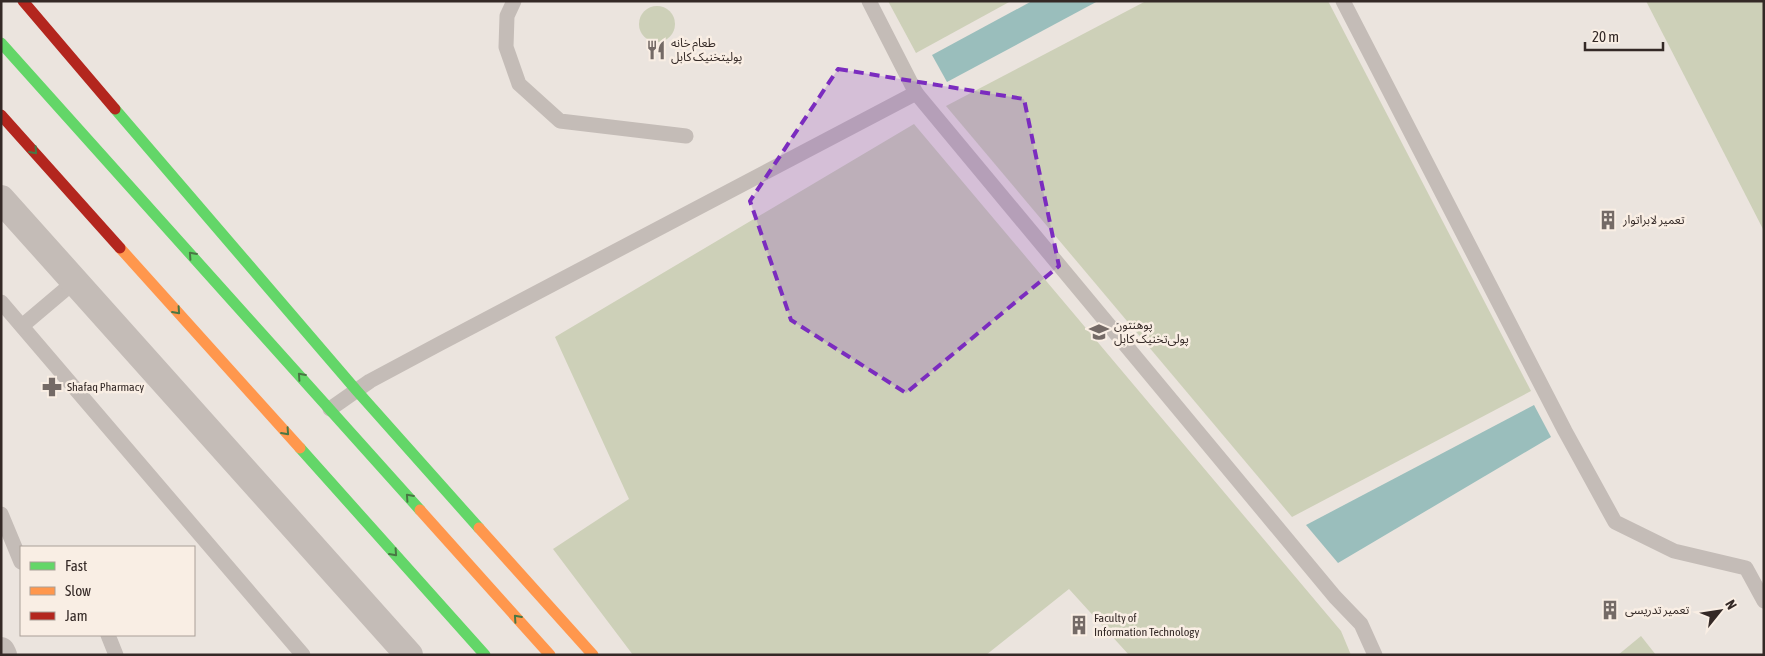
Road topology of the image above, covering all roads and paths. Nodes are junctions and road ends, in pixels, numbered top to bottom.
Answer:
1 (23, 1) edge
2 (514, 1) edge
3 (869, 1) edge
4 (1343, 1) edge
5 (1, 43) edge
6 (916, 94) junction
7 (1, 115) edge
8 (686, 136) dead end
9 (1, 199) edge
10 (74, 282) junction
11 (1, 302) edge
12 (22, 326) junction
13 (357, 391) junction
14 (330, 409) junction
15 (1, 514) edge
16 (20, 560) edge
17 (1764, 601) edge
18 (108, 636) edge
19 (1, 651) edge
20 (1370, 653) edge
21 (3, 655) edge
22 (116, 655) edge
23 (303, 655) edge
24 (409, 655) edge
25 (485, 655) edge
26 (550, 655) edge
27 (593, 655) edge

1 - 13 main road
2 - 8 lane
3 - 6 lane
4 - 17 lane
14 -> 5 main road
6 - 13 lane
6 - 20 lane
7 -> 25 main road
9 - 10 street
10 - 12 lane
10 - 24 street
11 - 12 lane
12 - 23 lane
13 - 14 lane
13 - 27 main road
26 -> 14 main road
15 - 16 lane
18 - 22 lane
19 - 21 street

